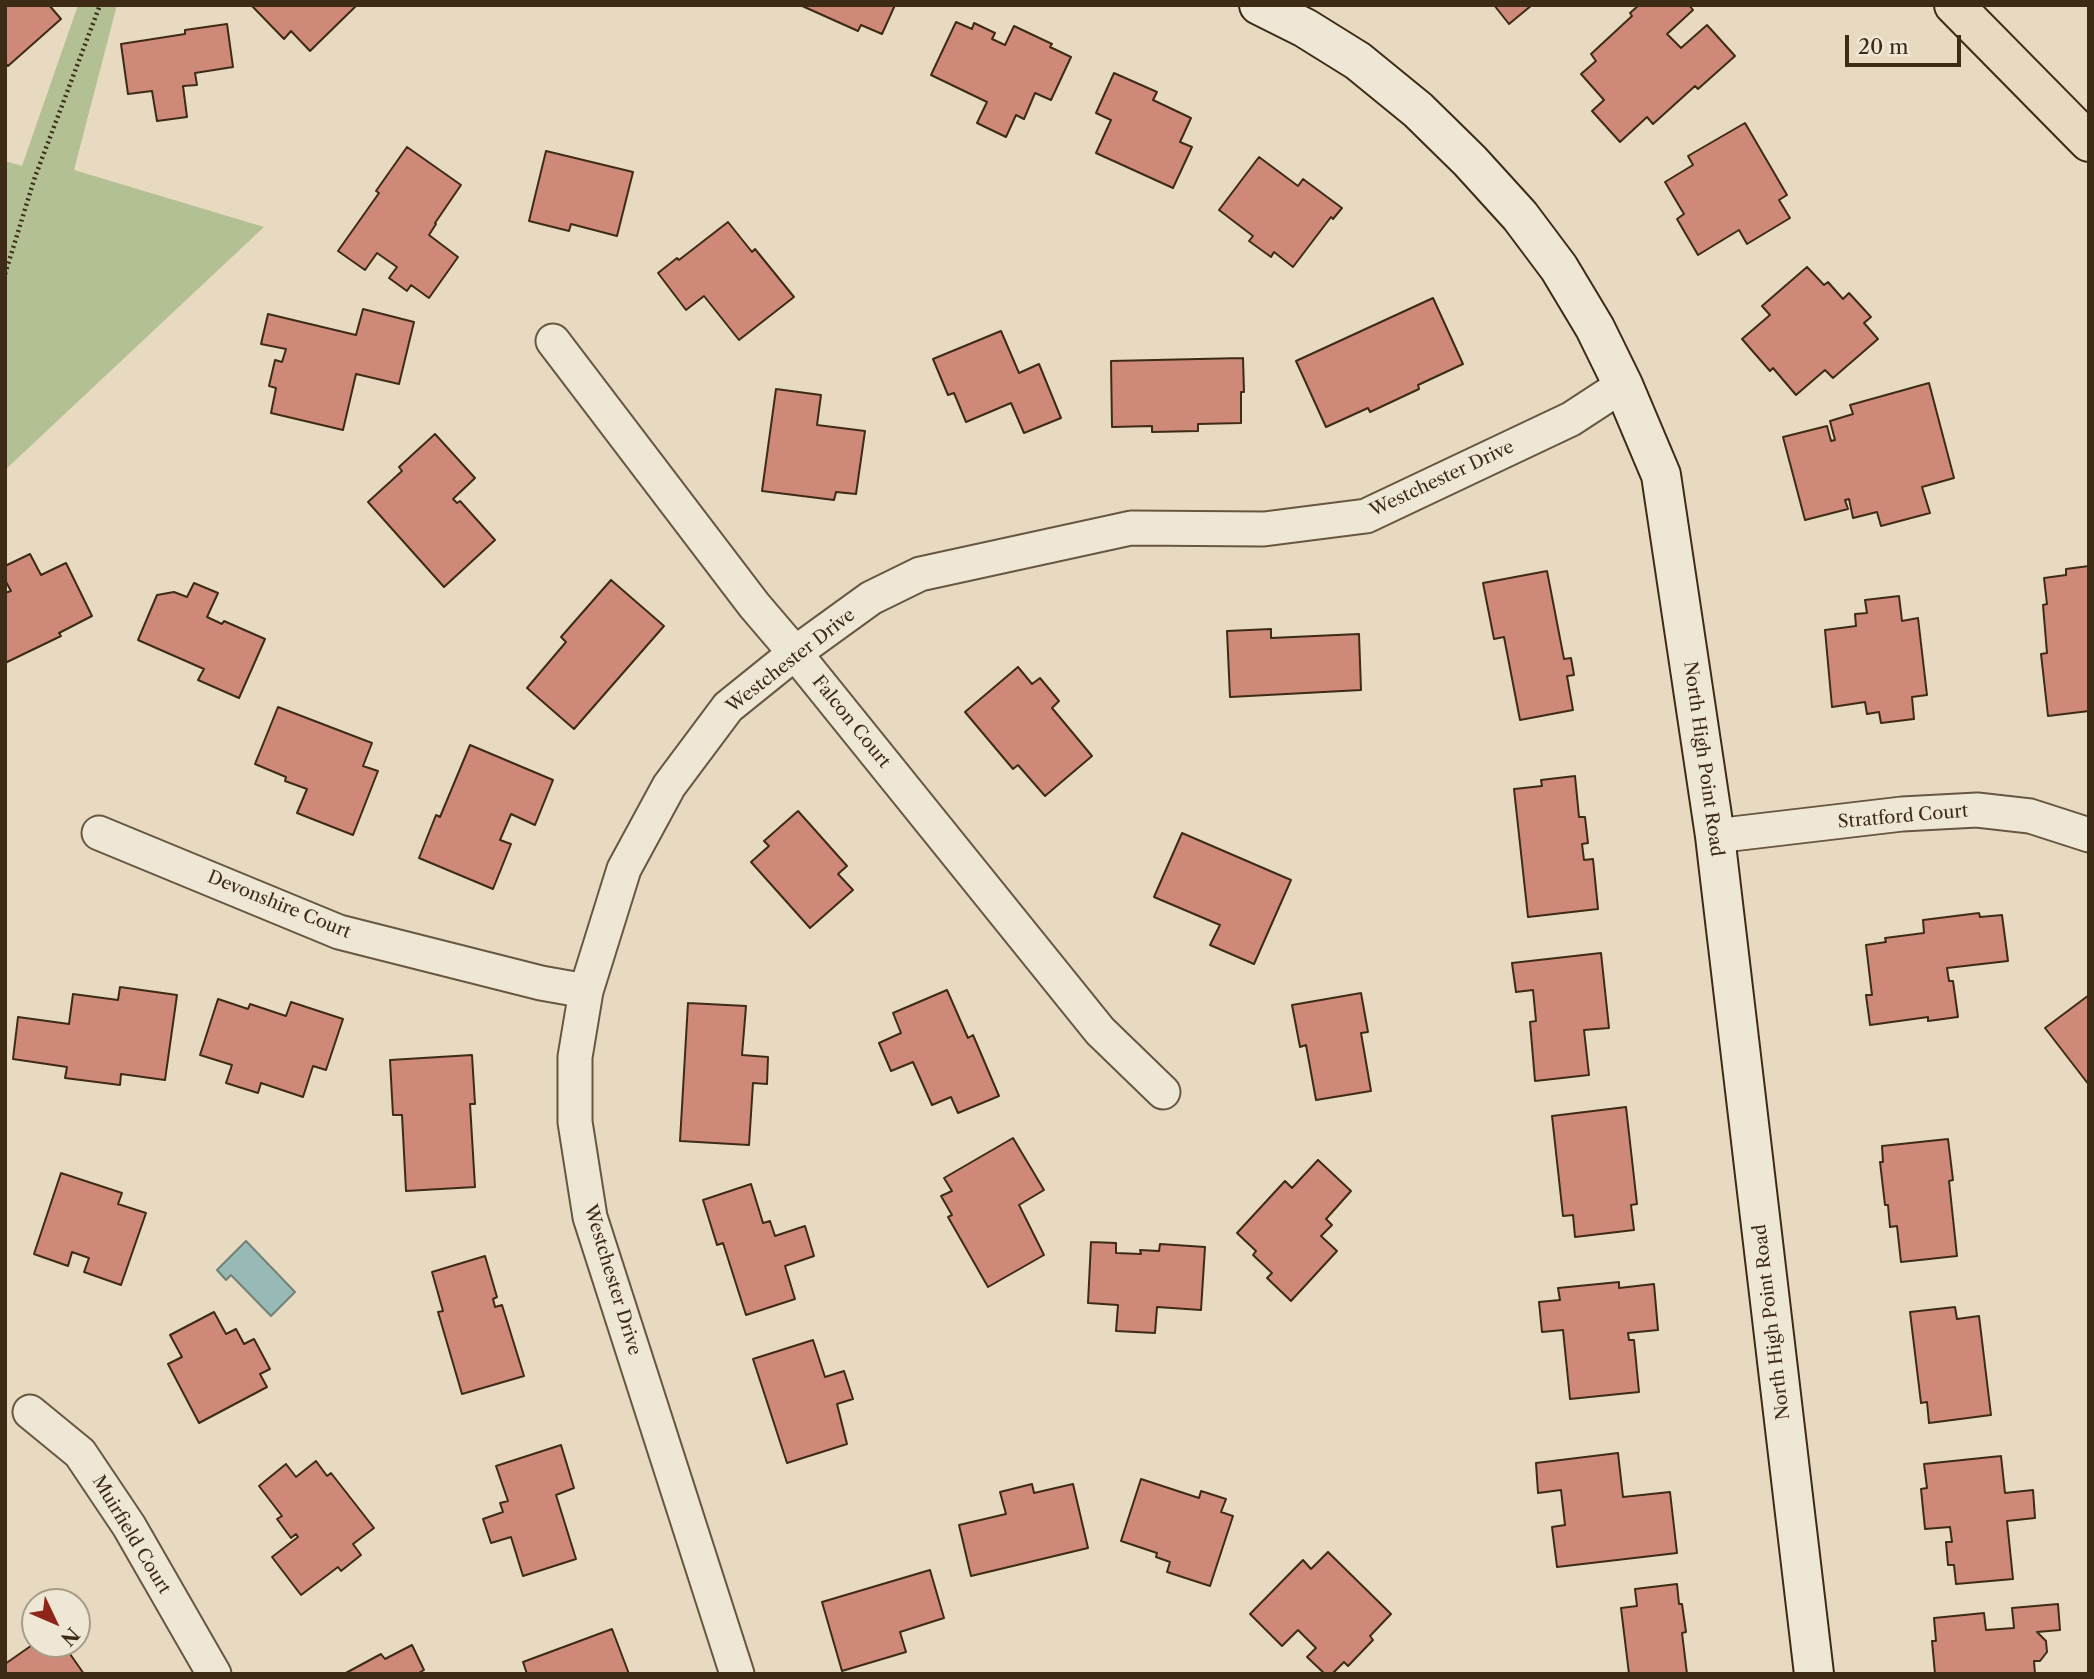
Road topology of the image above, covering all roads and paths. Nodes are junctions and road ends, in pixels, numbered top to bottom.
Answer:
1 (100, 5) edge
2 (1259, 5) edge
3 (1954, 5) edge
4 (2089, 142) edge
5 (6, 272) edge
6 (553, 341) dead end
7 (1623, 385) junction
8 (795, 653) junction
9 (99, 833) dead end
10 (2089, 835) edge
11 (1715, 836) junction
12 (586, 991) junction
13 (1163, 1092) dead end
14 (30, 1412) dead end
15 (214, 1674) edge
16 (737, 1674) edge
17 (1814, 1674) edge

1 - 5 path
2 - 7 street, North High Point Road
3 - 4 highway
6 - 8 street, Falcon Court
7 - 8 street, Westchester Drive
7 - 11 street, North High Point Road
8 - 12 street, Westchester Drive
8 - 13 street, Falcon Court
9 - 12 street, Devonshire Court
10 - 11 street, Stratford Court
11 - 17 street, North High Point Road
12 - 16 street, Westchester Drive
14 - 15 street, Muirfield Court

